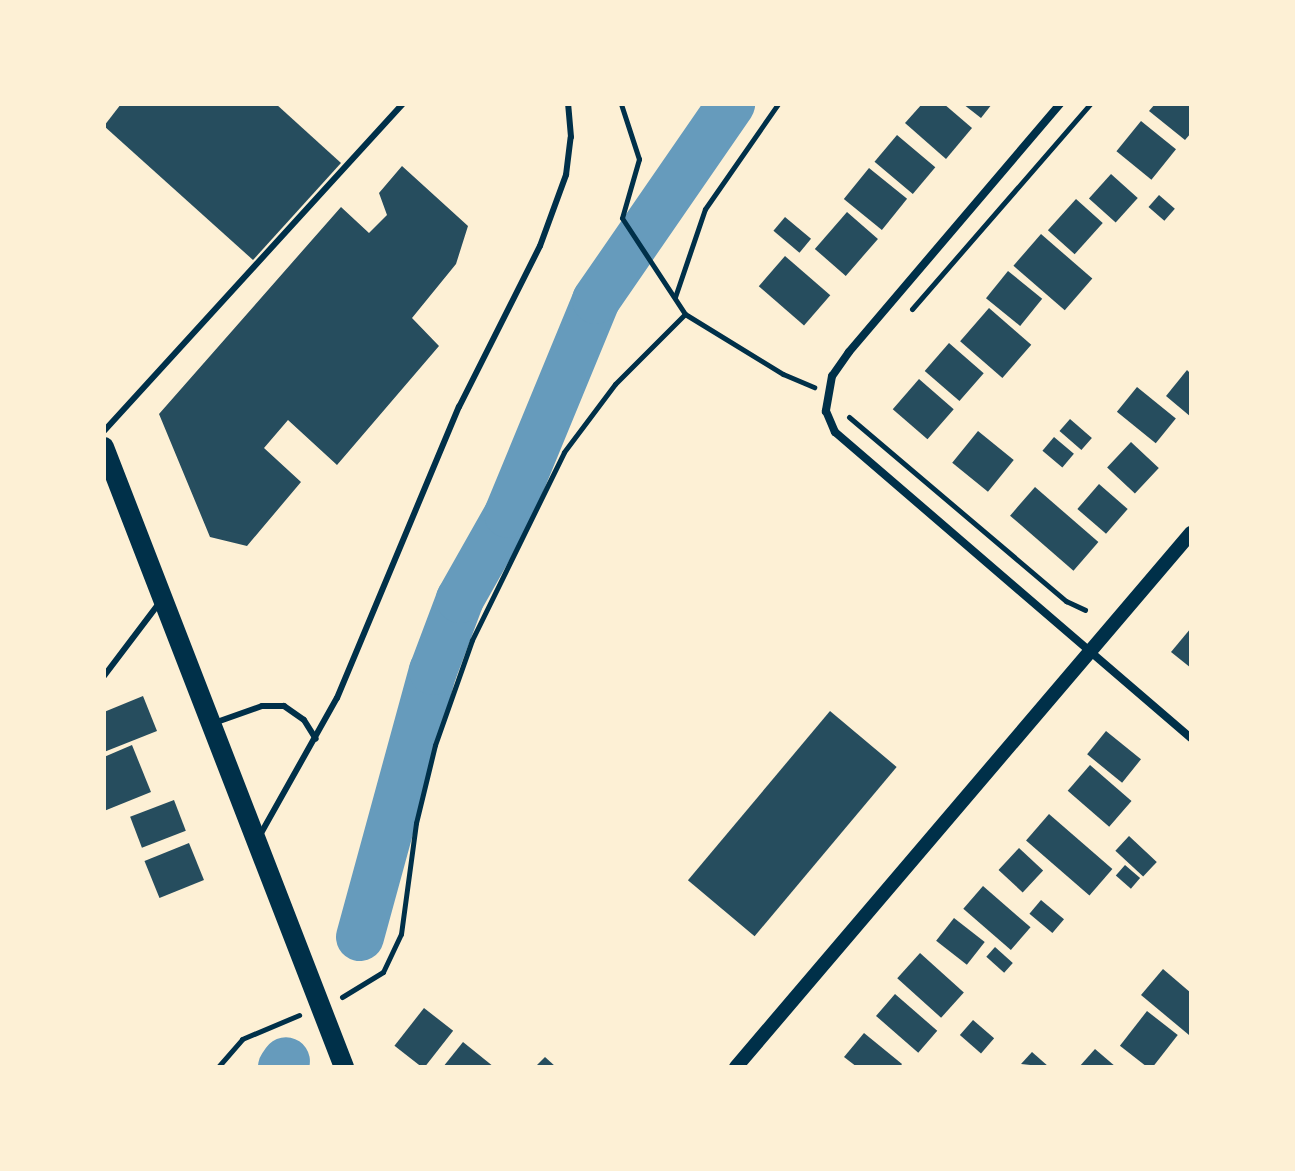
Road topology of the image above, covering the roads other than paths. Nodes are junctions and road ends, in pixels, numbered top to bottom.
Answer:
1 (403, 104) edge
2 (568, 104) edge
3 (1060, 104) edge
4 (104, 431) edge
5 (104, 447) edge
6 (1191, 533) edge
7 (163, 599) junction
8 (1089, 650) junction
9 (104, 676) edge
10 (211, 724) junction
11 (1191, 738) edge
12 (316, 739) junction
13 (257, 841) junction
14 (344, 1067) edge
15 (736, 1067) edge

1 - 4 lane
2 - 12 lane
3 - 8 street
5 - 7 main road
6 - 8 street
7 - 9 lane
7 - 10 main road
8 - 11 street
8 - 15 street
10 - 12 lane
10 - 13 main road
12 - 13 lane
13 - 14 main road

